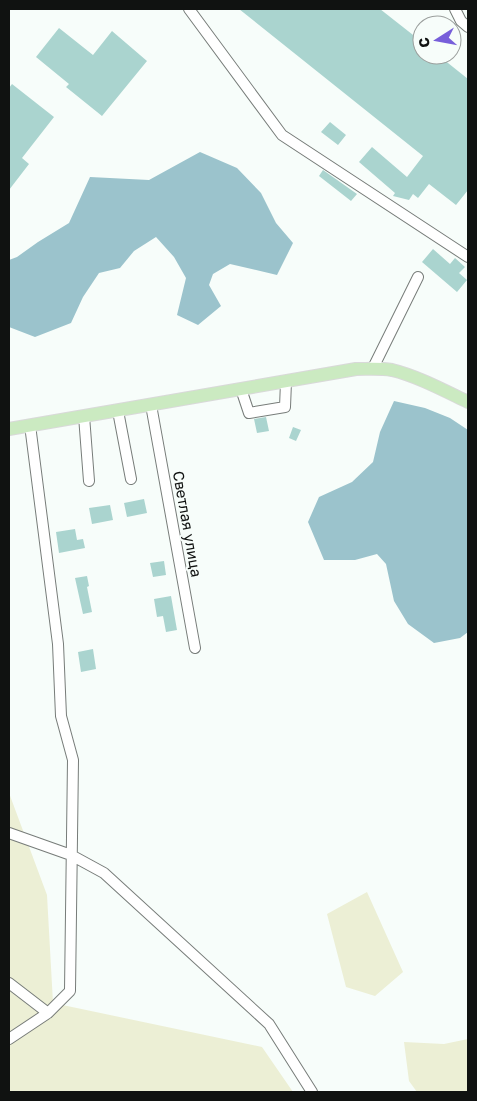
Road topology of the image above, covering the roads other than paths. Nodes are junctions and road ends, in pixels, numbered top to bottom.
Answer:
1 (189, 9) edge
2 (455, 9) edge
3 (468, 26) edge
4 (468, 257) edge
5 (418, 277) dead end
6 (373, 368) junction
7 (286, 382) junction
8 (241, 389) junction
9 (468, 402) edge
10 (151, 405) junction
11 (118, 411) junction
12 (84, 416) junction
13 (30, 425) junction
14 (9, 429) edge
15 (131, 479) dead end
16 (89, 481) dead end
17 (195, 648) dead end
18 (9, 833) edge
19 (71, 855) junction
20 (9, 983) edge
21 (48, 1013) junction
22 (9, 1039) edge
23 (312, 1092) edge

1 - 4 lane
2 - 3 lane
5 - 6 lane
6 - 7 main road
6 - 9 main road
7 - 8 main road
7 - 8 lane
8 - 10 main road
10 - 11 main road
10 - 17 lane, Светлая улица
11 - 12 main road
11 - 15 lane
12 - 13 main road
12 - 16 lane
13 - 14 main road
13 - 19 lane
18 - 19 lane
19 - 21 lane
19 - 23 lane
20 - 21 lane
21 - 22 lane

